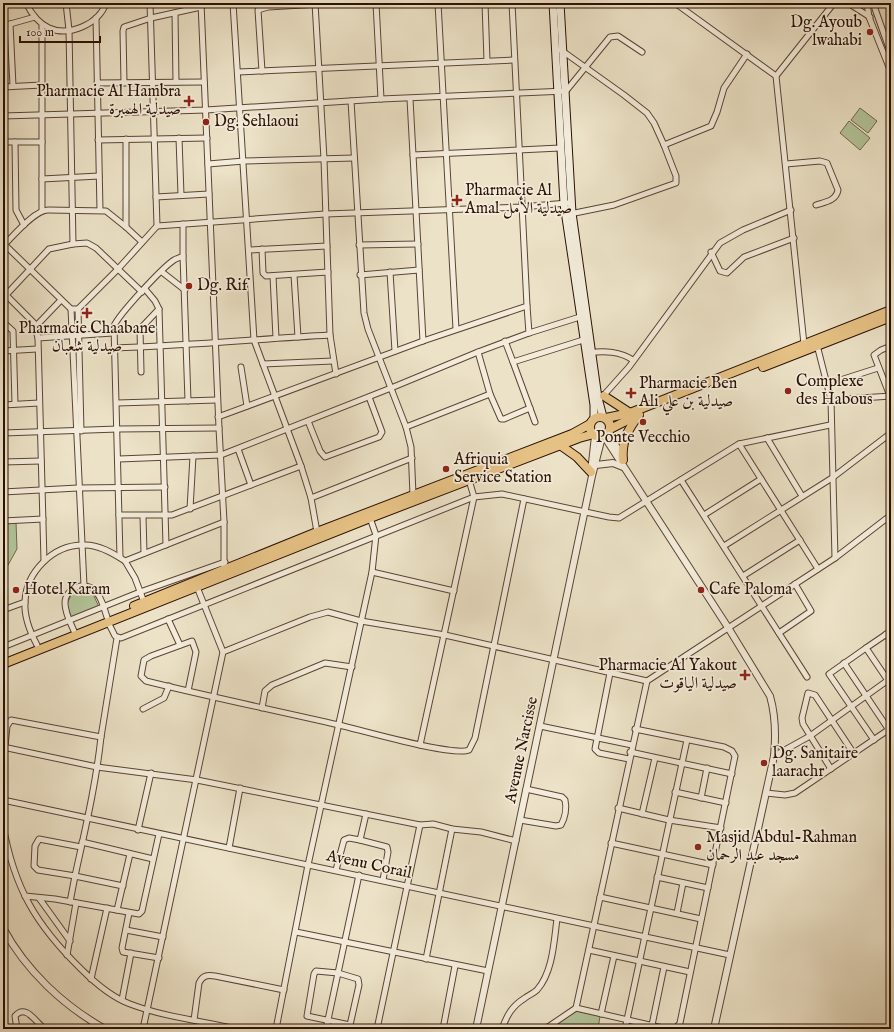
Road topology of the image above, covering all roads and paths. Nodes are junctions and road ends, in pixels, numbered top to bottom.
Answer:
1 (26, 3) edge
2 (66, 3) edge
3 (106, 3) edge
4 (150, 3) edge
5 (234, 3) edge
6 (336, 3) edge
7 (376, 3) edge
8 (438, 3) edge
9 (485, 3) edge
10 (512, 3) edge
11 (553, 3) edge
12 (560, 3) edge
13 (675, 3) edge
14 (834, 3) edge
15 (848, 3) edge
16 (867, 3) edge
17 (879, 3) edge
18 (315, 4) edge
19 (873, 4) edge
20 (201, 5) edge
21 (175, 13) junction
22 (876, 15) junction
23 (35, 17) junction
24 (869, 17) junction
25 (96, 18) junction
26 (151, 18) junction
27 (10, 24) junction
28 (42, 24) junction
29 (3, 26) edge
30 (69, 30) junction
31 (559, 50) junction
32 (642, 52) dead end
33 (747, 54) junction
34 (891, 54) edge
35 (514, 60) junction
36 (487, 61) junction
37 (440, 63) junction
38 (379, 65) junction
39 (318, 68) junction
40 (586, 68) junction
41 (262, 71) junction
42 (238, 72) junction
43 (891, 72) edge
44 (776, 76) junction
45 (152, 82) junction
46 (176, 82) junction
47 (204, 82) junction
48 (97, 83) junction
49 (124, 83) junction
50 (14, 86) junction
51 (42, 86) junction
52 (3, 87) edge
53 (562, 91) junction
54 (517, 92) junction
55 (443, 96) junction
56 (381, 99) junction
57 (410, 99) junction
58 (351, 101) junction
59 (320, 103) junction
60 (240, 108) junction
61 (206, 110) junction
62 (152, 112) junction
63 (71, 113) junction
64 (97, 113) junction
65 (42, 114) junction
66 (3, 116) edge
67 (153, 138) junction
68 (179, 138) junction
69 (207, 138) junction
70 (126, 139) junction
71 (98, 140) junction
72 (3, 142) edge
73 (15, 142) junction
74 (42, 142) junction
75 (664, 146) junction
76 (560, 148) junction
77 (519, 150) junction
78 (446, 153) junction
79 (413, 155) junction
80 (354, 158) junction
81 (324, 159) junction
82 (244, 161) junction
83 (208, 164) junction
84 (786, 164) junction
85 (99, 176) junction
86 (72, 177) junction
87 (42, 179) junction
88 (209, 194) junction
89 (181, 195) junction
90 (156, 197) junction
91 (568, 203) junction
92 (816, 205) dead end
93 (522, 207) junction
94 (42, 210) junction
95 (72, 210) junction
96 (100, 210) junction
97 (450, 210) junction
98 (791, 210) junction
99 (416, 211) junction
100 (357, 213) junction
101 (325, 214) junction
102 (569, 214) junction
103 (247, 220) junction
104 (210, 222) junction
105 (183, 224) junction
106 (24, 225) junction
107 (157, 226) junction
108 (126, 227) junction
109 (794, 238) junction
110 (142, 242) junction
111 (4, 244) edge
112 (73, 244) junction
113 (418, 244) junction
114 (359, 245) junction
115 (327, 246) junction
116 (249, 250) junction
117 (262, 250) junction
118 (711, 252) junction
119 (183, 256) junction
120 (29, 269) junction
121 (118, 269) junction
122 (419, 270) junction
123 (162, 272) junction
124 (328, 272) junction
125 (390, 272) junction
126 (294, 275) junction
127 (360, 275) junction
128 (273, 276) junction
129 (143, 290) junction
130 (185, 290) junction
131 (4, 293) edge
132 (61, 300) junction
133 (527, 306) junction
134 (71, 309) junction
135 (78, 309) junction
136 (158, 309) junction
137 (891, 310) edge
138 (583, 316) junction
139 (891, 317) edge
140 (3, 322) edge
141 (36, 326) junction
142 (456, 329) junction
143 (114, 333) junction
144 (529, 333) junction
145 (78, 334) junction
146 (72, 335) junction
147 (330, 335) junction
148 (298, 337) junction
149 (38, 338) junction
150 (276, 338) junction
151 (254, 340) junction
152 (583, 340) junction
153 (423, 341) junction
154 (505, 342) junction
155 (216, 343) junction
156 (804, 344) junction
157 (817, 345) junction
158 (186, 346) junction
159 (891, 346) edge
160 (140, 347) junction
161 (159, 347) junction
162 (114, 348) junction
163 (37, 349) junction
164 (13, 350) junction
165 (3, 351) edge
166 (395, 351) junction
167 (478, 352) junction
168 (589, 353) junction
169 (379, 357) junction
170 (633, 360) junction
171 (333, 361) junction
172 (513, 362) junction
173 (263, 364) junction
174 (241, 367) dead end
175 (878, 368) junction
176 (141, 372) dead end
177 (336, 374) junction
178 (891, 378) edge
179 (884, 381) junction
180 (828, 384) junction
181 (391, 388) junction
182 (490, 394) junction
183 (275, 395) junction
184 (891, 396) edge
185 (369, 397) junction
186 (602, 397) junction
187 (217, 400) junction
188 (831, 400) junction
189 (188, 401) junction
190 (162, 402) junction
191 (39, 403) junction
192 (117, 403) junction
193 (14, 404) junction
194 (3, 405) edge
195 (247, 406) junction
196 (530, 408) junction
197 (630, 413) junction
198 (640, 414) junction
199 (218, 417) junction
200 (605, 418) junction
201 (308, 421) junction
202 (592, 421) junction
203 (535, 422) dead end
204 (830, 426) junction
205 (406, 427) junction
206 (118, 428) junction
207 (163, 428) junction
208 (218, 428) junction
209 (288, 429) junction
210 (78, 431) junction
211 (40, 432) junction
212 (3, 433) edge
213 (891, 433) edge
214 (602, 434) junction
215 (767, 438) junction
216 (739, 444) junction
217 (560, 445) junction
218 (238, 449) junction
219 (221, 455) junction
220 (193, 456) junction
221 (164, 458) junction
222 (412, 458) junction
223 (119, 459) junction
224 (41, 461) junction
225 (3, 462) edge
226 (624, 464) junction
227 (301, 466) junction
228 (593, 471) junction
229 (832, 478) junction
230 (761, 479) junction
231 (469, 480) junction
232 (681, 480) junction
233 (251, 485) junction
234 (78, 488) junction
235 (165, 488) junction
236 (119, 489) junction
237 (41, 490) junction
238 (3, 492) edge
239 (413, 495) junction
240 (222, 496) junction
241 (802, 496) junction
242 (474, 497) junction
243 (311, 498) junction
244 (524, 499) junction
245 (647, 502) junction
246 (190, 509) junction
247 (780, 509) junction
248 (585, 512) junction
249 (119, 515) junction
250 (704, 515) junction
251 (143, 516) junction
252 (891, 516) edge
253 (166, 517) junction
254 (370, 518) junction
255 (43, 519) junction
256 (3, 521) edge
257 (224, 522) junction
258 (317, 532) junction
259 (376, 535) junction
260 (800, 540) junction
261 (83, 545) junction
262 (166, 545) junction
263 (724, 546) junction
264 (144, 553) junction
265 (120, 557) junction
266 (835, 558) junction
267 (44, 561) junction
268 (125, 561) junction
269 (224, 566) junction
270 (818, 569) junction
271 (372, 572) junction
272 (743, 576) junction
273 (794, 584) junction
274 (84, 586) junction
275 (197, 587) junction
276 (454, 591) junction
277 (140, 592) junction
278 (25, 602) junction
279 (144, 602) junction
280 (205, 604) junction
281 (762, 606) junction
282 (103, 608) junction
283 (3, 610) edge
284 (168, 619) junction
285 (69, 620) junction
286 (107, 620) junction
287 (362, 621) junction
288 (729, 629) junction
289 (74, 630) junction
290 (889, 632) edge
291 (779, 633) junction
292 (445, 635) junction
293 (32, 636) junction
294 (117, 638) junction
295 (891, 641) edge
296 (180, 645) junction
297 (37, 646) junction
298 (494, 646) junction
299 (3, 647) edge
300 (866, 648) junction
301 (223, 652) junction
302 (3, 659) edge
303 (554, 660) junction
304 (844, 663) junction
305 (3, 664) edge
306 (352, 667) junction
307 (610, 673) junction
308 (807, 677) dead end
309 (647, 681) junction
310 (890, 681) edge
311 (169, 686) junction
312 (188, 691) junction
313 (867, 695) junction
314 (212, 698) junction
315 (851, 707) junction
316 (262, 708) junction
317 (143, 709) dead end
318 (831, 720) junction
319 (339, 725) junction
320 (540, 726) junction
321 (635, 729) junction
322 (890, 729) edge
323 (810, 736) junction
324 (100, 738) junction
325 (597, 738) junction
326 (686, 740) junction
327 (874, 740) junction
328 (420, 745) junction
329 (632, 745) junction
330 (4, 747) edge
331 (630, 752) junction
332 (854, 754) junction
333 (774, 756) junction
334 (629, 758) junction
335 (655, 758) junction
336 (681, 763) junction
337 (97, 767) junction
338 (707, 768) junction
339 (831, 770) junction
340 (151, 772) junction
341 (732, 774) junction
342 (197, 780) junction
343 (240, 788) junction
344 (526, 789) junction
345 (675, 792) junction
346 (766, 793) junction
347 (701, 798) junction
348 (3, 800) edge
349 (726, 803) junction
350 (321, 805) junction
351 (618, 808) junction
352 (366, 814) junction
353 (642, 814) junction
354 (86, 819) junction
355 (520, 820) junction
356 (669, 820) junction
357 (3, 825) edge
358 (420, 825) junction
359 (721, 828) junction
360 (452, 829) junction
361 (138, 830) junction
362 (159, 834) junction
363 (184, 839) junction
364 (360, 840) junction
365 (516, 840) junction
366 (612, 843) junction
367 (81, 845) junction
368 (229, 848) junction
369 (662, 853) junction
370 (130, 854) junction
371 (153, 859) junction
372 (308, 865) junction
373 (713, 865) junction
374 (336, 870) junction
375 (359, 875) junction
376 (75, 876) junction
377 (657, 877) junction
378 (383, 880) junction
379 (683, 883) junction
380 (123, 886) junction
381 (408, 886) junction
382 (708, 888) junction
383 (439, 893) junction
384 (25, 896) junction
385 (600, 897) junction
386 (39, 898) junction
387 (70, 902) junction
388 (76, 903) junction
389 (502, 907) junction
390 (107, 908) junction
391 (651, 908) junction
392 (117, 910) junction
393 (129, 913) junction
394 (677, 913) junction
395 (556, 919) junction
396 (701, 919) junction
397 (594, 927) junction
398 (3, 928) edge
399 (126, 930) junction
400 (296, 932) junction
401 (645, 936) junction
402 (163, 937) junction
403 (70, 941) junction
404 (344, 942) junction
405 (695, 947) junction
406 (589, 950) junction
407 (394, 952) junction
408 (131, 953) junction
409 (67, 955) junction
410 (730, 955) junction
411 (614, 956) junction
412 (159, 958) junction
413 (426, 959) junction
414 (640, 962) junction
415 (455, 966) junction
416 (664, 967) junction
417 (488, 972) junction
418 (690, 972) junction
419 (338, 973) junction
420 (91, 979) junction
421 (284, 990) junction
422 (122, 1000) junction
423 (576, 1008) junction
424 (148, 1010) junction
425 (601, 1014) junction
426 (194, 1020) junction
427 (627, 1020) junction
428 (328, 1021) junction
429 (40, 1025) junction
430 (652, 1025) junction
431 (17, 1029) edge
432 (33, 1029) edge
433 (45, 1029) edge
434 (105, 1029) edge
435 (143, 1029) edge
436 (237, 1029) edge
437 (276, 1029) edge
438 (326, 1029) edge
439 (377, 1029) edge
440 (443, 1029) edge
441 (476, 1029) edge
442 (502, 1029) edge
443 (545, 1029) edge
444 (625, 1029) edge
445 (714, 1029) edge

1 - 23 street
2 - 30 street
3 - 25 street
4 - 26 street
5 - 42 street
6 - 18 street
7 - 38 street
8 - 37 street
9 - 36 street
10 - 35 street
11 - 31 main road
12 - 31 main road
13 - 33 street
14 - 44 street
15 - 24 street
16 - 24 street
17 - 19 street
18 - 39 street
18 - 41 street
19 - 22 street
20 - 21 street
20 - 47 street
21 - 26 street
21 - 46 street
22 - 24 street
22 - 34 street
23 - 27 street
23 - 28 street
24 - 43 street
25 - 30 street
25 - 48 street
26 - 45 street
26 - 49 street
27 - 29 street
27 - 50 street
28 - 30 street
28 - 51 street
30 - 63 street
31 - 40 street
31 - 53 main road
32 - 40 street
33 - 44 street
33 - 75 street
35 - 36 street
35 - 54 street
36 - 37 street
37 - 38 street
37 - 55 street
38 - 39 street
38 - 56 street
39 - 41 street
39 - 59 street
40 - 53 street
40 - 75 street
41 - 42 street
42 - 60 street
44 - 84 street
45 - 46 street
45 - 49 street
45 - 62 street
46 - 47 street
47 - 61 street
48 - 49 street
48 - 64 street
50 - 51 street
50 - 52 street
51 - 65 street
53 - 54 street
53 - 76 main road
53 - 91 main road
54 - 55 street
54 - 77 street
55 - 57 street
55 - 78 street
56 - 57 street
56 - 58 street
57 - 79 street
58 - 59 street
58 - 80 street
59 - 60 street
59 - 81 street
60 - 61 street
60 - 82 street
61 - 62 street
61 - 69 street
62 - 64 street
62 - 67 street
63 - 64 street
63 - 65 street
63 - 86 street
64 - 71 street
65 - 66 street
65 - 74 street
67 - 68 street
67 - 70 street
67 - 90 street
68 - 69 street
68 - 89 street
69 - 83 street
70 - 71 street
70 - 108 street
71 - 85 street
72 - 73 street
73 - 74 street
73 - 106 street
74 - 87 street
75 - 102 street
76 - 77 street
76 - 91 main road
77 - 78 street
77 - 93 street
78 - 79 street
78 - 97 street
79 - 99 street
80 - 81 street
80 - 100 street
81 - 82 street
81 - 101 street
82 - 83 street
82 - 103 street
83 - 88 street
84 - 92 street
84 - 98 street
85 - 86 street
85 - 96 street
86 - 87 street
86 - 95 street
87 - 94 street
88 - 89 street
88 - 104 street
89 - 90 street
90 - 107 street
91 - 93 street
91 - 102 main road
93 - 97 street
93 - 133 street
94 - 95 street
94 - 106 street
95 - 96 street
95 - 112 street
96 - 108 street
97 - 99 street
97 - 142 street
98 - 109 street
98 - 118 street
99 - 100 street
99 - 113 street
100 - 101 street
100 - 114 street
101 - 103 street
101 - 115 street
102 - 138 main road
103 - 104 street
103 - 116 street
104 - 105 street
104 - 155 street
105 - 107 street
105 - 119 street
106 - 111 street
107 - 110 street
108 - 110 street
109 - 118 street
109 - 156 street
110 - 121 street
111 - 120 street
112 - 120 street
112 - 121 street
113 - 114 street
113 - 122 street
114 - 127 street
115 - 117 street
115 - 124 street
116 - 117 street
116 - 151 street
117 - 128 street
118 - 170 street
119 - 123 street
119 - 130 street
120 - 131 street
120 - 132 street
121 - 129 street
121 - 135 street
122 - 125 street
122 - 153 street
123 - 129 street
123 - 130 street
124 - 126 street
124 - 147 street
125 - 127 street
125 - 166 street
126 - 128 street
126 - 148 street
127 - 169 street
128 - 150 street
129 - 136 street
129 - 143 street
130 - 158 street
131 - 141 street
132 - 134 street
132 - 141 street
133 - 142 street
133 - 144 street
134 - 135 street
134 - 146 street
135 - 145 street
136 - 160 street
136 - 161 street
137 - 156 highway
138 - 144 street
138 - 152 main road
138 - 168 main road
139 - 157 highway
140 - 164 street
141 - 149 street
142 - 153 street
143 - 145 street
143 - 162 street
144 - 154 street
145 - 146 street
145 - 210 street
146 - 149 street
146 - 210 street
147 - 148 street
147 - 171 street
148 - 150 street
149 - 163 street
150 - 151 street
151 - 155 street
151 - 173 street
152 - 168 main road
152 - 172 street
153 - 166 street
154 - 167 street
154 - 172 street
155 - 158 street
155 - 187 street
156 - 197 highway
157 - 180 street
157 - 198 highway
158 - 161 street
158 - 189 street
159 - 175 street
160 - 161 street
160 - 162 street
160 - 176 street
161 - 190 street
162 - 192 street
163 - 164 street
163 - 191 street
164 - 165 street
164 - 193 street
166 - 169 street
167 - 181 street
167 - 182 street
168 - 170 street
168 - 186 main road
168 - 202 main road
169 - 177 street
169 - 181 street
170 - 186 street
171 - 173 street
171 - 177 street
172 - 196 street
173 - 183 street
174 - 195 street
175 - 179 street
175 - 180 street
177 - 183 street
178 - 179 street
179 - 184 street
180 - 188 street
181 - 185 street
181 - 205 street
182 - 196 street
182 - 205 street
183 - 195 street
183 - 209 street
184 - 188 street
185 - 201 street
185 - 201 street
186 - 197 highway
186 - 200 main road
187 - 189 street
187 - 199 street
188 - 204 street
189 - 190 street
190 - 192 street
190 - 207 street
191 - 193 street
191 - 211 street
192 - 206 street
193 - 194 street
195 - 199 street
196 - 203 street
197 - 200 highway
198 - 214 highway
198 - 226 highway
199 - 208 street
200 - 202 highway
200 - 214 highway
201 - 209 street
202 - 214 highway
202 - 239 highway
204 - 215 street
204 - 229 street
205 - 222 street
206 - 207 street
206 - 210 street
206 - 223 street
207 - 208 street
207 - 221 street
208 - 219 street
209 - 218 street
209 - 227 street
210 - 211 street
210 - 234 street
211 - 212 street
211 - 224 street
213 - 229 street
214 - 217 highway
214 - 226 street
214 - 228 street, Avenue Narcisse
215 - 216 street
215 - 241 street
216 - 230 street
216 - 232 street
217 - 228 highway
217 - 231 highway
218 - 219 street
218 - 233 street
219 - 220 street
219 - 240 street
220 - 221 street
220 - 246 street
221 - 223 street
221 - 235 street
222 - 239 street
222 - 243 street
223 - 236 street
224 - 225 street
224 - 237 street
226 - 228 street
226 - 245 street
227 - 233 street
227 - 243 street
228 - 248 street, Avenue Narcisse
229 - 241 street
229 - 266 street
230 - 247 street
230 - 250 street
231 - 242 street
231 - 254 highway
232 - 245 street
232 - 250 street
233 - 240 street
234 - 236 street
234 - 237 street
234 - 261 street
235 - 236 street
235 - 253 street
236 - 249 street
237 - 238 street
237 - 255 street
239 - 258 highway
240 - 246 street
240 - 257 street
241 - 247 street
242 - 244 street
242 - 259 street
242 - 276 street
243 - 258 street
244 - 248 street
244 - 298 street
245 - 248 street
245 - 288 street
246 - 253 street
247 - 260 street
247 - 263 street
248 - 303 street, Avenue Narcisse
249 - 251 street
249 - 265 street
250 - 263 street
251 - 253 street
251 - 264 street
252 - 266 street
253 - 262 street
254 - 259 street
254 - 275 highway
255 - 256 street
255 - 267 street
257 - 262 street
257 - 269 street
258 - 269 highway
259 - 271 street
259 - 280 street
260 - 270 street
260 - 272 street
261 - 265 street
261 - 267 street
261 - 274 street
262 - 264 street
263 - 272 street
264 - 268 street
265 - 268 street
266 - 270 street
267 - 278 street
268 - 277 street
269 - 277 street
269 - 279 highway
270 - 273 street
271 - 276 street
271 - 287 street
272 - 281 street
273 - 281 street
273 - 291 street
274 - 282 street
274 - 285 street
275 - 280 street
275 - 286 highway
276 - 292 street
277 - 279 street
277 - 282 street
278 - 283 street
278 - 293 street
279 - 286 highway
280 - 284 street
280 - 301 street
281 - 288 street
281 - 291 street
282 - 285 street
282 - 286 street
284 - 294 street
284 - 296 street
285 - 289 street
285 - 293 street
286 - 289 highway
286 - 294 street
286 - 305 highway
287 - 292 street
287 - 301 street
287 - 306 street
288 - 309 street
288 - 333 street
289 - 297 highway
290 - 295 street
290 - 300 street
291 - 308 street
292 - 298 street
292 - 328 street
293 - 297 street
293 - 299 street
294 - 324 street
296 - 311 street
296 - 312 street
297 - 302 highway
298 - 303 street
298 - 328 street
300 - 304 street
300 - 310 street
301 - 314 street
303 - 307 street
303 - 320 street, Avenue Narcisse
304 - 313 street
304 - 315 street
306 - 316 street
306 - 319 street
307 - 309 street
307 - 325 street
309 - 321 street
310 - 313 street
311 - 312 street
311 - 317 street
312 - 314 street
313 - 315 street
313 - 322 street
314 - 316 street
314 - 342 street
315 - 318 street
315 - 327 street
316 - 319 street
318 - 323 street
318 - 323 street
318 - 332 street
319 - 328 street
319 - 350 street
320 - 325 street
320 - 344 street, Avenue Narcisse
321 - 326 street
321 - 329 street
322 - 327 street
323 - 333 street
323 - 339 street
324 - 330 street
324 - 337 street
325 - 329 street
325 - 334 street
326 - 336 street
326 - 341 street
327 - 332 street
329 - 331 street
330 - 337 street
331 - 334 street
331 - 335 street
332 - 339 street
333 - 346 street
334 - 351 street
335 - 336 street
335 - 353 street
336 - 338 street
336 - 345 street
337 - 340 street
337 - 354 street
338 - 341 street
338 - 347 street
339 - 346 street
340 - 342 street
340 - 361 street
341 - 349 street
342 - 343 street
342 - 363 street
343 - 350 street
343 - 368 street
344 - 355 street, Avenue Narcisse
344 - 355 street
345 - 347 street
345 - 356 street
346 - 410 street
347 - 349 street
348 - 354 street, Avenu Corail
349 - 359 street
350 - 352 street
350 - 372 street
351 - 353 street
351 - 366 street
352 - 358 street
352 - 364 street
353 - 356 street
354 - 361 street, Avenu Corail
354 - 367 street
355 - 365 street, Avenue Narcisse
356 - 359 street
356 - 369 street
357 - 384 street
358 - 360 street
358 - 381 street
359 - 373 street
360 - 365 street
360 - 383 street
361 - 362 street, Avenu Corail
362 - 363 street, Avenu Corail
362 - 371 street
363 - 368 street, Avenu Corail
363 - 402 street
364 - 374 street
364 - 378 street
365 - 389 street, Avenue Narcisse
366 - 369 street
366 - 385 street
367 - 370 street
367 - 376 street
367 - 376 street
368 - 372 street, Avenu Corail
369 - 373 street
369 - 377 street
370 - 371 street
370 - 380 street
371 - 393 street
372 - 374 street, Avenu Corail
372 - 400 street
373 - 382 street
374 - 375 street, Avenu Corail
375 - 378 street, Avenu Corail
375 - 404 street
376 - 380 street
376 - 387 street
377 - 379 street
377 - 391 street
378 - 381 street, Avenu Corail
379 - 382 street
379 - 394 street
380 - 392 street
381 - 383 street, Avenu Corail
381 - 407 street
382 - 396 street
383 - 389 street, Avenu Corail
383 - 413 street
384 - 386 street
384 - 409 street
385 - 391 street
385 - 397 street
386 - 387 street
386 - 403 street
387 - 388 street
388 - 390 street
388 - 403 street
389 - 395 street, Avenu Corail
389 - 417 street, Avenue Narcisse
390 - 392 street
390 - 420 street
391 - 394 street
391 - 401 street
392 - 393 street
393 - 399 street
394 - 396 street
395 - 397 street, Avenu Corail
395 - 442 street
396 - 405 street
397 - 401 street, Avenu Corail
397 - 406 street
398 - 434 street
399 - 402 street
399 - 408 street
400 - 404 street
400 - 421 street
401 - 405 street, Avenu Corail
401 - 414 street
402 - 412 street
403 - 409 street
404 - 407 street
404 - 419 street
405 - 410 street, Avenu Corail
405 - 418 street
406 - 411 street
406 - 423 street
407 - 413 street
407 - 439 street
408 - 412 street
408 - 422 street
409 - 420 street
410 - 445 street
411 - 414 street
411 - 425 street
412 - 424 street
413 - 415 street
414 - 416 street
414 - 427 street
415 - 417 street
415 - 440 street
416 - 418 street
416 - 430 street
417 - 441 street, Avenue Narcisse
418 - 430 street
419 - 428 street
419 - 428 street
419 - 428 street
420 - 422 street
421 - 426 street
421 - 437 street
422 - 424 street
423 - 425 street
423 - 443 street
424 - 426 street
424 - 435 street
425 - 427 street
426 - 436 street
427 - 430 street
427 - 444 street
428 - 438 street
429 - 431 street
429 - 432 street
429 - 433 street

